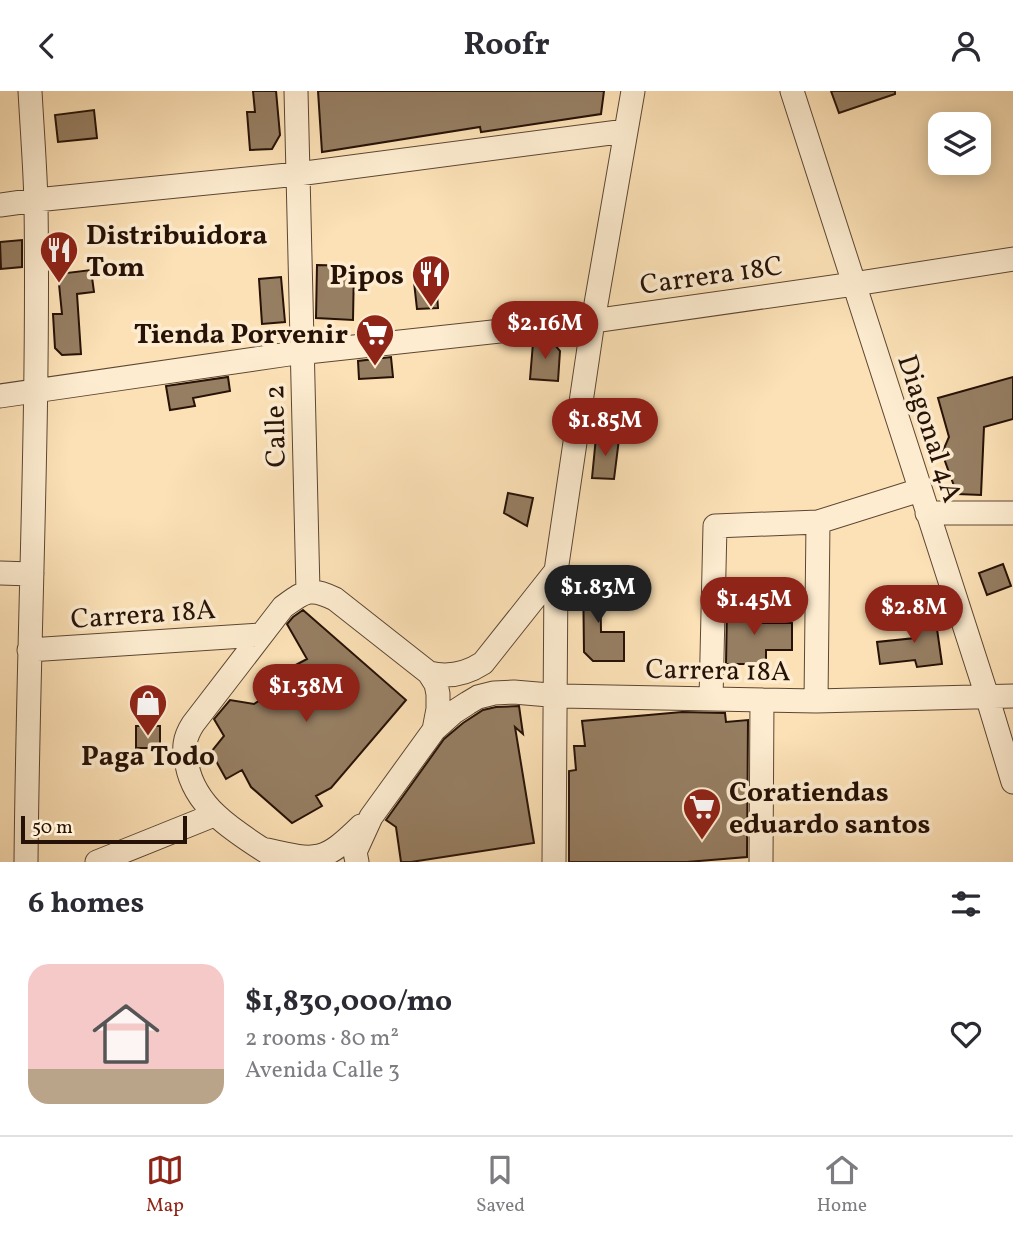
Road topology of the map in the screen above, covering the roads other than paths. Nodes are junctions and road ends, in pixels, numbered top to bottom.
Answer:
1 (30, 91) edge
2 (296, 91) edge
3 (632, 91) edge
4 (792, 91) edge
5 (626, 131) junction
6 (298, 174) junction
7 (36, 200) junction
8 (0, 205) edge
9 (1013, 260) edge
10 (854, 284) junction
11 (593, 321) junction
12 (302, 352) junction
13 (36, 392) junction
14 (0, 397) edge
15 (920, 490) junction
16 (927, 513) junction
17 (1013, 513) edge
18 (818, 522) junction
19 (556, 571) junction
20 (0, 573) edge
21 (33, 574) junction
22 (308, 591) junction
23 (261, 635) junction
24 (29, 650) junction
25 (429, 673) junction
26 (556, 696) junction
27 (987, 696) junction
28 (1013, 696) edge
29 (711, 699) junction
30 (762, 700) junction
31 (816, 701) junction
32 (434, 730) junction
33 (1013, 782) edge
34 (214, 815) junction
35 (371, 817) junction
36 (269, 856) edge
37 (26, 862) edge
38 (97, 862) edge
39 (282, 862) edge
40 (357, 862) edge
41 (554, 862) edge
42 (761, 862) edge

1 - 7 street
2 - 6 street, Calle 2
3 - 5 street
4 - 10 street, Diagonal 4A
5 - 6 street
5 - 11 street
6 - 7 street
6 - 12 street, Calle 2
7 - 8 street
7 - 13 street
9 - 10 street, Carrera 18C
10 - 11 street, Carrera 18C
10 - 15 street, Diagonal 4A
11 - 12 street, Carrera 18C
11 - 19 street
12 - 13 street, Carrera 18C
12 - 22 street, Calle 2
13 - 14 street, Carrera 18C
13 - 21 street
15 - 16 street, Diagonal 4A
15 - 18 street
16 - 17 street
16 - 27 street, Diagonal 4A
18 - 29 street
18 - 31 street
19 - 25 street
19 - 26 street
20 - 21 street
21 - 24 street
22 - 23 street
22 - 25 street
23 - 24 street, Carrera 18A
23 - 34 street
24 - 37 street
25 - 32 street
26 - 29 street, Carrera 18A
26 - 32 street, Carrera 18A
26 - 41 street
27 - 28 street, Carrera 18A
27 - 31 street, Carrera 18A
27 - 33 street, Diagonal 4A
29 - 30 street, Carrera 18A
30 - 31 street, Carrera 18A
30 - 42 street
32 - 35 street
34 - 36 street
34 - 38 street
35 - 36 street
35 - 40 street
36 - 39 street

